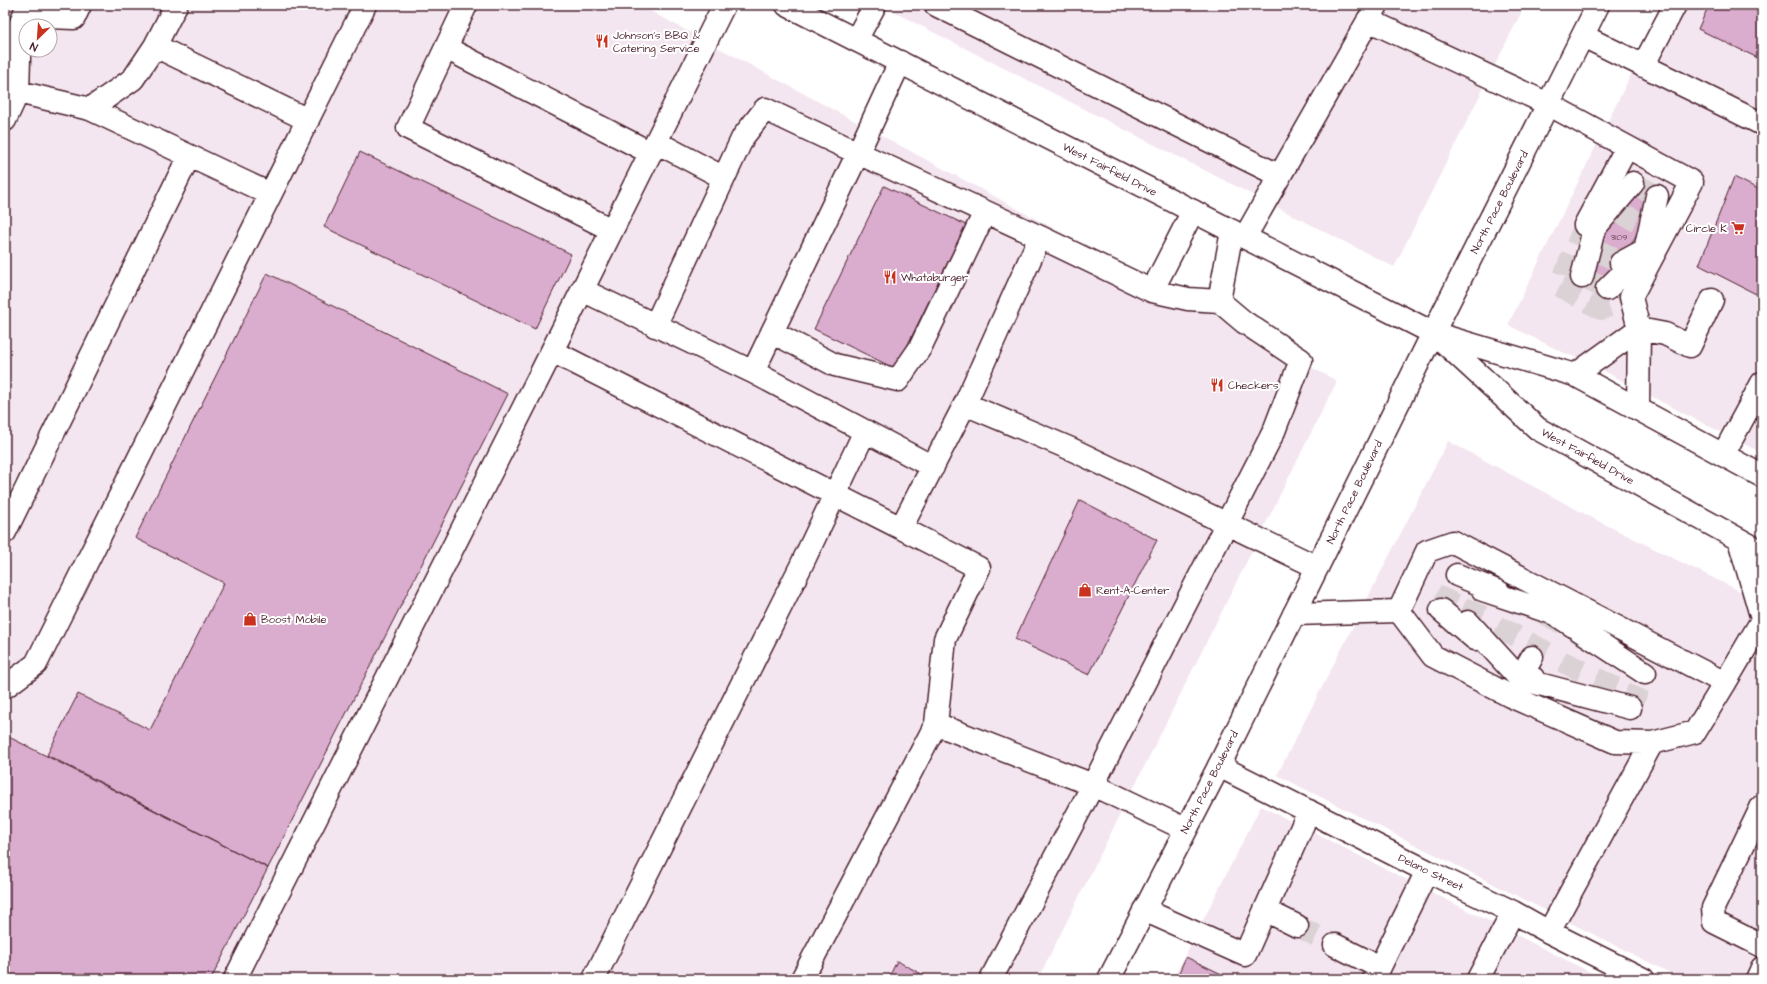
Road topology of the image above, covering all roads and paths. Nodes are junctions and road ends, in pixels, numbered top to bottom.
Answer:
1 (80, 5) edge
2 (176, 5) edge
3 (365, 5) edge
4 (466, 5) edge
5 (724, 5) edge
6 (787, 5) edge
7 (875, 5) edge
8 (936, 5) edge
9 (1598, 5) edge
10 (1675, 5) edge
11 (26, 6) edge
12 (1372, 13) edge
13 (1583, 36) junction
14 (856, 40) junction
15 (155, 46) junction
16 (446, 48) junction
17 (900, 62) junction
18 (1643, 66) junction
19 (18, 92) junction
20 (1548, 104) junction
21 (90, 109) junction
22 (5, 120) edge
23 (308, 120) junction
24 (1762, 124) edge
25 (1627, 147) junction
26 (653, 148) junction
27 (858, 153) junction
28 (190, 156) junction
29 (1280, 176) junction
30 (724, 178) junction
31 (1632, 183) dead end
32 (270, 194) junction
33 (1657, 196) dead end
34 (1193, 211) junction
35 (1617, 211) dead end
36 (985, 212) junction
37 (1642, 224) dead end
38 (1594, 228) junction
39 (612, 230) junction
40 (1239, 234) junction
41 (1040, 237) junction
42 (1597, 250) dead end
43 (1649, 253) junction
44 (1621, 263) dead end
45 (1582, 277) dead end
46 (1607, 289) dead end
47 (582, 290) junction
48 (1152, 290) junction
49 (1712, 300) dead end
50 (1219, 301) junction
51 (655, 326) junction
52 (1639, 329) junction
53 (772, 332) junction
54 (1433, 333) junction
55 (552, 351) junction
56 (753, 372) junction
57 (1575, 375) junction
58 (1762, 383) edge
59 (965, 404) junction
60 (1638, 409) junction
61 (865, 431) junction
62 (1723, 455) junction
63 (933, 467) junction
64 (1762, 476) edge
65 (834, 494) junction
66 (1226, 524) junction
67 (901, 528) junction
68 (5, 532) edge
69 (1739, 540) junction
70 (1762, 552) edge
71 (1317, 567) junction
72 (1457, 575) dead end
73 (1483, 590) dead end
74 (1519, 609) dead end
75 (1441, 610) dead end
76 (1399, 611) junction
77 (1556, 612) junction
78 (1294, 614) junction
79 (1762, 619) edge
80 (1468, 622) dead end
81 (1502, 641) tunnel mouth
82 (1583, 642) dead end
83 (1532, 657) tunnel mouth
84 (1617, 660) dead end
85 (1645, 674) dead end
86 (1567, 676) dead end
87 (1725, 683) junction
88 (5, 687) edge
89 (1514, 687) junction
90 (1601, 692) dead end
91 (1630, 708) dead end
92 (936, 724) junction
93 (1652, 743) junction
94 (1219, 766) junction
95 (1093, 785) junction
96 (1762, 806) edge
97 (1309, 811) junction
98 (1185, 829) junction
99 (1427, 870) junction
100 (1144, 910) junction
101 (1265, 910) junction
102 (1513, 912) junction
103 (1297, 926) tunnel mouth
104 (1549, 932) junction
105 (1335, 945) tunnel mouth
106 (1762, 946) edge
107 (1762, 968) edge
108 (1376, 973) edge
109 (235, 979) edge
110 (594, 979) edge
111 (802, 979) edge
112 (992, 979) edge
113 (1109, 979) edge
114 (1478, 979) edge
115 (1643, 979) edge
116 (1757, 979) edge

1 - 11 main road
2 - 15 main road
3 - 23 main road
4 - 16 main road
5 - 26 main road
6 - 14 main road, West Fairfield Drive
7 - 14 main road
8 - 29 main road
9 - 13 main road, North Pace Boulevard
10 - 18 main road
11 - 19 main road
12 - 20 main road
12 - 29 main road
13 - 18 main road
13 - 20 main road, North Pace Boulevard
14 - 17 main road, West Fairfield Drive
15 - 21 main road
15 - 23 main road
16 - 26 main road
16 - 39 main road
17 - 27 main road
17 - 34 main road, West Fairfield Drive
18 - 24 main road
19 - 21 main road
19 - 22 main road
20 - 25 main road
20 - 54 main road, North Pace Boulevard
21 - 28 main road
23 - 32 main road
25 - 38 main road
25 - 43 main road
26 - 30 main road
26 - 39 main road
27 - 30 main road
27 - 36 main road
27 - 53 main road
28 - 32 main road
28 - 68 main road
29 - 40 main road
30 - 51 main road
31 - 38 main road
32 - 88 main road
33 - 43 main road
34 - 40 main road, West Fairfield Drive
34 - 48 main road
35 - 38 main road
36 - 41 main road
36 - 53 main road
37 - 43 main road
38 - 42 main road
38 - 45 main road
39 - 47 main road
40 - 50 main road
40 - 54 main road, West Fairfield Drive
41 - 48 main road
41 - 59 main road
43 - 44 main road
43 - 46 main road
43 - 52 main road
47 - 51 main road
47 - 55 main road
48 - 50 main road
49 - 52 main road
50 - 66 main road
51 - 56 main road
52 - 57 main road
52 - 60 main road
53 - 56 main road
54 - 57 main road, West Fairfield Drive
54 - 69 main road, West Fairfield Drive
54 - 71 main road, North Pace Boulevard
55 - 65 main road
55 - 109 main road
56 - 61 main road
57 - 60 main road, West Fairfield Drive
58 - 62 main road
59 - 63 main road
59 - 66 main road
60 - 62 main road, West Fairfield Drive
61 - 63 main road
61 - 65 main road
62 - 64 main road, West Fairfield Drive
63 - 67 main road
65 - 67 main road
65 - 110 main road
66 - 71 main road
66 - 95 main road
67 - 92 main road
69 - 70 main road, West Fairfield Drive
69 - 79 main road
71 - 78 main road, North Pace Boulevard
72 - 77 main road
73 - 77 main road
74 - 77 main road
75 - 89 main road
76 - 77 main road
76 - 78 main road
76 - 89 main road
77 - 82 main road
77 - 84 main road
77 - 85 main road
77 - 87 main road
78 - 94 main road, North Pace Boulevard
79 - 87 main road
80 - 89 main road
81 - 89 main road
83 - 89 main road
86 - 89 main road
87 - 93 main road
89 - 90 main road
89 - 91 main road
89 - 93 main road
92 - 95 main road
92 - 111 main road
93 - 104 main road
94 - 97 main road, Delano Street
94 - 98 main road, North Pace Boulevard
95 - 98 main road
95 - 112 main road
96 - 106 main road
97 - 99 main road, Delano Street
97 - 101 main road
98 - 100 main road, North Pace Boulevard
99 - 102 main road, Delano Street
99 - 108 main road
100 - 101 main road
100 - 113 main road, North Pace Boulevard
101 - 103 main road
102 - 104 main road, Delano Street
102 - 114 main road
104 - 115 main road, Delano Street
105 - 108 main road
107 - 116 main road

